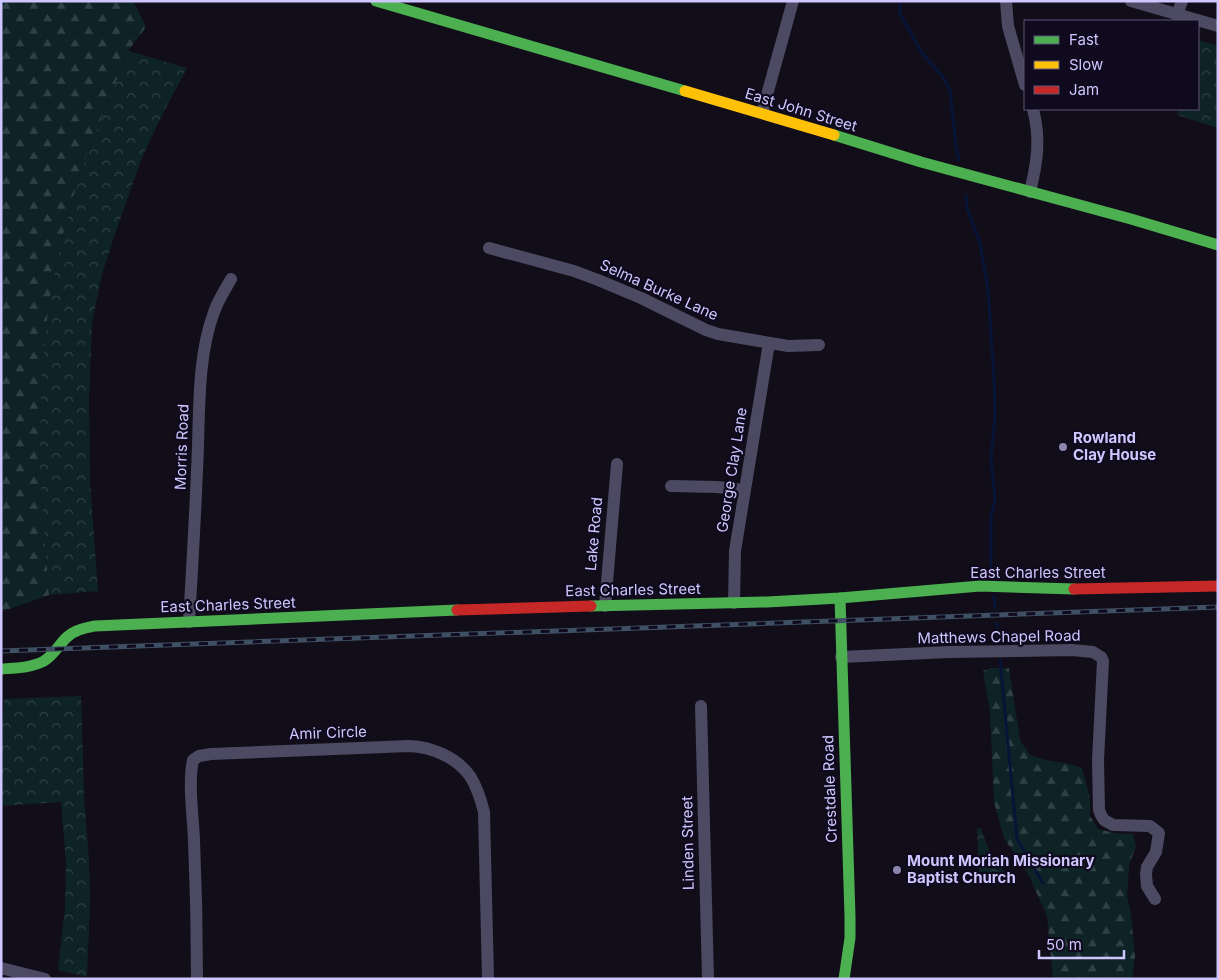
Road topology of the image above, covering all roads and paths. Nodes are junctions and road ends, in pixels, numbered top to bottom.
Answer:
1 (376, 1) edge
2 (793, 1) edge
3 (1006, 1) edge
4 (1131, 1) edge
5 (1182, 1) edge
6 (1177, 15) junction
7 (1196, 20) edge
8 (1199, 21) edge
9 (1218, 26) edge
10 (1024, 81) edge
11 (1033, 110) edge
12 (762, 113) junction
13 (1030, 192) junction
14 (1218, 244) edge
15 (489, 248) dead end
16 (231, 279) dead end
17 (770, 343) junction
18 (819, 345) dead end
19 (617, 464) dead end
20 (671, 486) dead end
21 (744, 490) junction
22 (1218, 586) edge
23 (840, 598) junction
24 (734, 603) junction
25 (605, 606) junction
26 (189, 622) junction
27 (842, 657) junction
28 (1, 669) edge
29 (702, 706) dead end
30 (1155, 899) dead end
31 (1, 968) edge
32 (45, 979) edge
33 (197, 979) edge
34 (488, 979) edge
35 (708, 979) edge
36 (844, 979) edge

1 - 12 street, East John Street
2 - 12 street
3 - 10 street
4 - 6 street
5 - 6 street
6 - 7 street
8 - 9 street
11 - 13 street
12 - 13 street, East John Street
13 - 14 street, East John Street
15 - 17 street, Selma Burke Lane
16 - 26 street, Morris Road
17 - 18 street, Selma Burke Lane
17 - 21 street, George Clay Lane
19 - 25 street, Lake Road
20 - 21 street
21 - 24 street, George Clay Lane
22 - 23 street, East Charles Street
23 - 24 street, East Charles Street
23 - 27 street, Crestdale Road
24 - 25 street, East Charles Street
25 - 26 street, East Charles Street
26 - 28 street, East Charles Street
27 - 30 street, Matthews Chapel Road
27 - 36 street, Crestdale Road
29 - 35 street, Linden Street
31 - 32 street
33 - 34 street, Amir Circle

